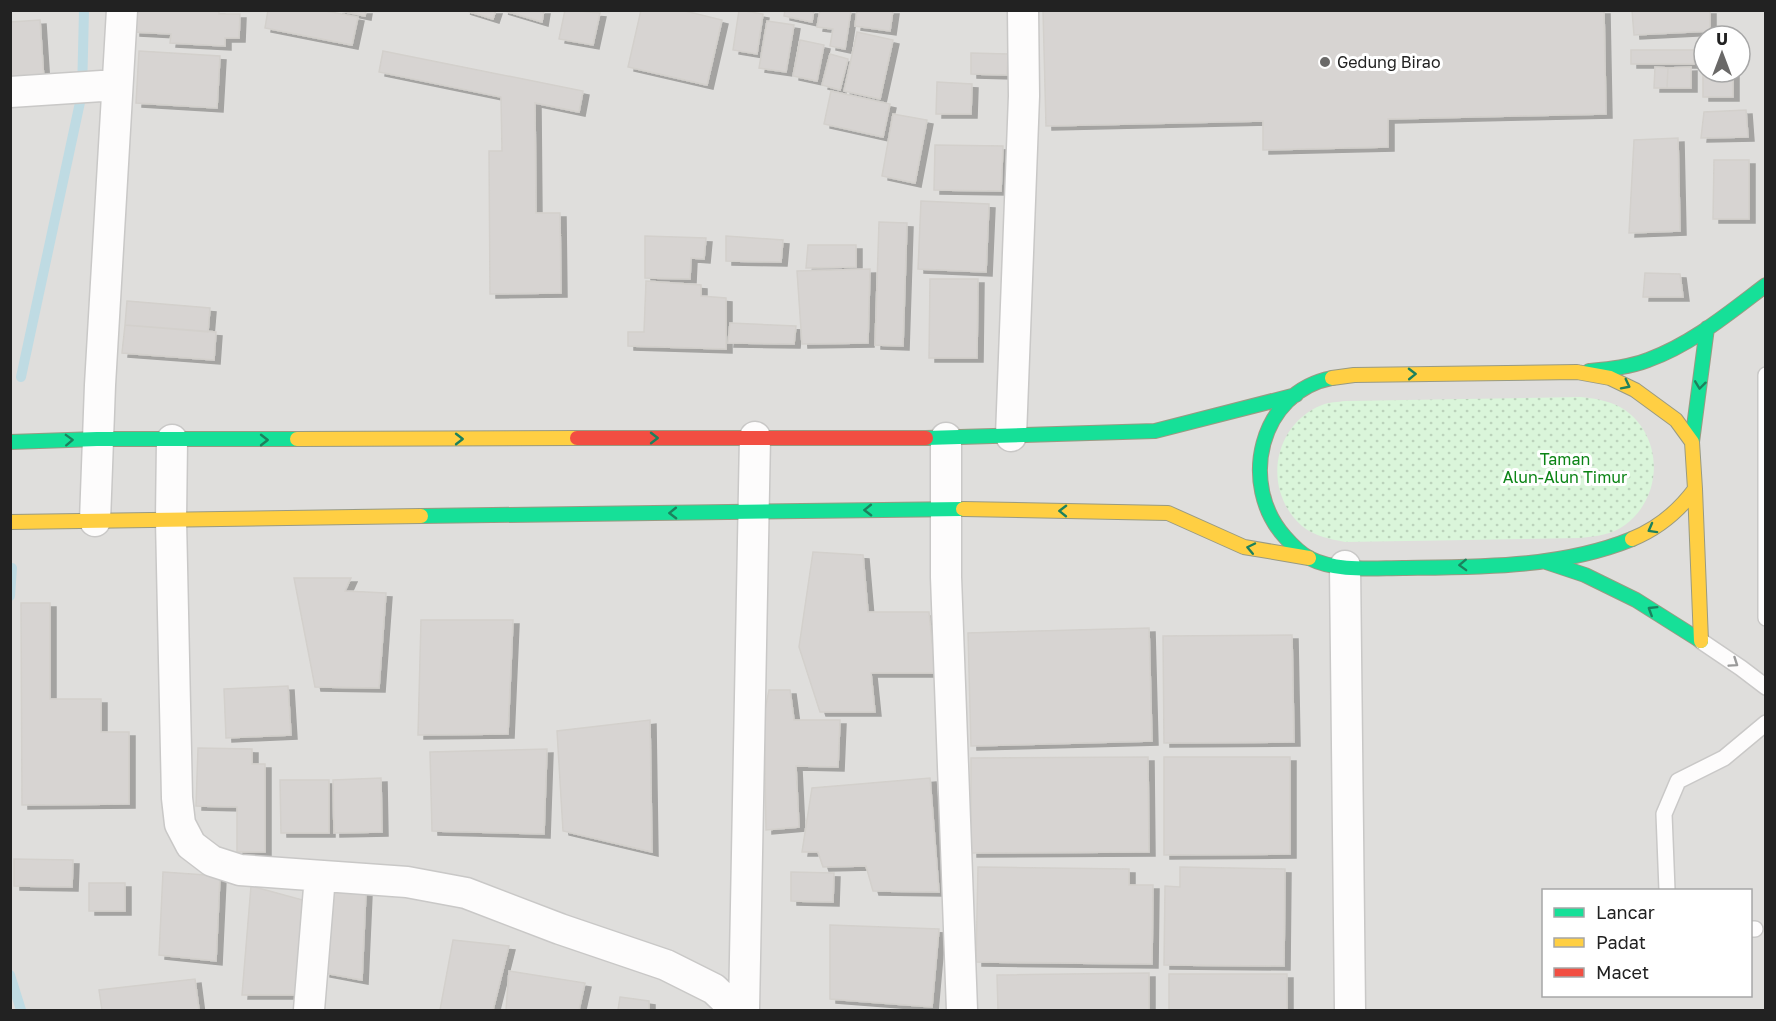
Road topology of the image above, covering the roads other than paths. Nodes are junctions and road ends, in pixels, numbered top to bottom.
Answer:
1 (122, 10) edge
2 (1023, 10) edge
3 (111, 86) junction
4 (10, 92) edge
5 (1766, 285) edge
6 (1707, 328) junction
7 (1577, 372) junction
8 (1766, 375) edge
9 (1296, 394) junction
10 (1011, 436) junction
11 (755, 437) junction
12 (946, 438) junction
13 (98, 439) junction
14 (172, 440) junction
15 (10, 442) edge
16 (1692, 442) junction
17 (1695, 489) junction
18 (946, 509) junction
19 (754, 512) junction
20 (171, 520) junction
21 (94, 521) junction
22 (10, 522) edge
23 (1309, 558) junction
24 (1546, 562) junction
25 (1345, 566) junction
26 (1766, 618) edge
27 (1701, 641) junction
28 (1766, 687) edge
29 (1766, 723) edge
30 (320, 876) junction
31 (1667, 889) edge
32 (309, 1011) edge
33 (736, 1011) edge
34 (744, 1011) edge
35 (962, 1011) edge
36 (1350, 1011) edge

1 - 3 street
2 - 10 street
3 - 4 street
3 - 13 street
5 - 6 street
6 - 7 street
6 -> 16 street
9 -> 7 street
7 -> 16 street
8 - 26 lane
9 - 10 street
9 - 23 street
10 - 12 street
11 - 12 street
14 -> 11 street
11 - 19 street
12 - 18 street
13 - 14 street
15 -> 13 street
13 - 21 street
14 - 20 street
16 - 17 street
17 -> 24 street
17 - 27 street
18 -> 19 street
23 -> 18 street
18 - 35 street
19 -> 20 street
19 - 34 street
20 - 21 street
20 - 30 street
21 - 22 street
23 - 25 street
24 -> 25 street
27 -> 24 street
25 - 36 street
27 -> 28 lane
29 - 31 lane
30 - 32 street
30 - 33 street

